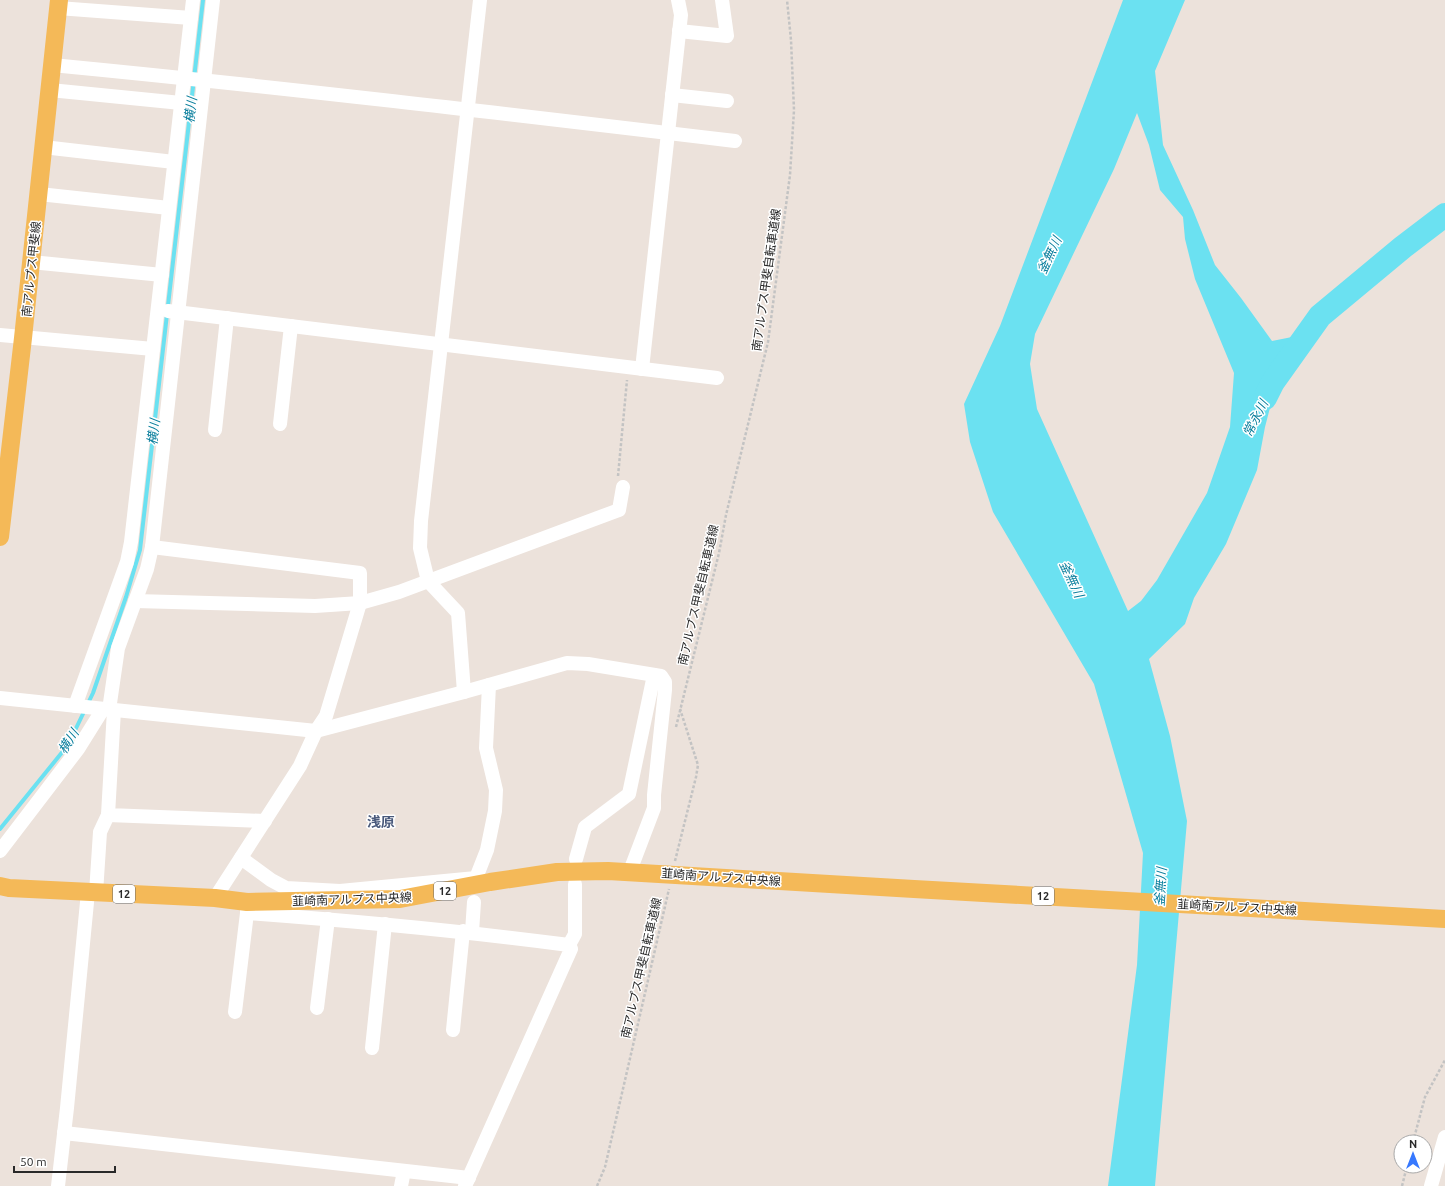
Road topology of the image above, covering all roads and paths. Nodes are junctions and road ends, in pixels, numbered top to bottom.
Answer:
1 (193, 0) edge
2 (213, 0) edge
3 (480, 0) edge
4 (678, 0) edge
5 (722, 0) edge
6 (787, 0) edge
7 (58, 4) edge
8 (190, 18) junction
9 (679, 31) junction
10 (52, 65) junction
11 (184, 78) junction
12 (204, 80) junction
13 (50, 90) junction
14 (672, 95) junction
15 (727, 101) dead end
16 (181, 103) junction
17 (468, 109) junction
18 (667, 133) junction
19 (735, 141) dead end
20 (44, 148) junction
21 (174, 162) junction
22 (38, 194) junction
23 (169, 208) junction
24 (31, 262) junction
25 (162, 275) junction
26 (158, 310) junction
27 (177, 312) junction
28 (227, 318) junction
29 (291, 326) junction
30 (0, 335) edge
31 (23, 338) junction
32 (440, 344) junction
33 (153, 348) junction
34 (635, 368) junction
35 (717, 378) dead end
36 (280, 424) dead end
37 (215, 430) dead end
38 (623, 487) joint
39 (0, 537) edge
40 (152, 547) junction
41 (428, 581) junction
42 (135, 601) junction
43 (360, 603) junction
44 (658, 676) junction
45 (489, 685) junction
46 (464, 692) junction
47 (0, 698) edge
48 (78, 707) junction
49 (106, 710) junction
50 (316, 731) junction
51 (108, 815) junction
52 (265, 820) junction
53 (0, 851) edge
54 (241, 858) junction
55 (576, 859) dead end
56 (674, 868) dead end
57 (635, 872) junction
58 (670, 883) dead end
59 (575, 884) dead end
60 (0, 886) edge
61 (92, 892) junction
62 (215, 898) junction
63 (474, 902) dead end
64 (247, 908) junction
65 (328, 919) junction
66 (1445, 919) edge
67 (385, 924) junction
68 (468, 932) junction
69 (569, 945) junction
70 (317, 1008) dead end
71 (236, 1012) dead end
72 (452, 1030) dead end
73 (372, 1048) dead end
74 (1445, 1060) edge
75 (64, 1132) junction
76 (1415, 1134) edge
77 (1445, 1137) edge
78 (404, 1171) junction
79 (1405, 1174) edge
80 (467, 1182) edge
81 (58, 1186) edge
82 (402, 1186) edge
83 (597, 1186) edge
84 (1402, 1186) edge
85 (1431, 1186) edge

1 - 8 street
2 - 12 street
3 - 17 street
4 - 9 street
5 - 9 street
6 - 56 path, 南アルプス甲斐自転車道線
7 - 8 street
7 - 10 main road, 南アルプス甲斐線
8 - 11 street
9 - 14 street
10 - 11 street
10 - 13 main road, 南アルプス甲斐線
11 - 12 street
11 - 16 street
12 - 17 street
12 - 27 street
13 - 16 street
13 - 20 main road, 南アルプス甲斐線
14 - 15 street
14 - 18 street
16 - 21 street
17 - 18 street
17 - 32 street
18 - 19 street
18 - 34 street
20 - 21 street
20 - 22 main road, 南アルプス甲斐線
21 - 23 street
22 - 23 street
22 - 24 main road, 南アルプス甲斐線
23 - 25 street
24 - 25 street
24 - 31 main road, 南アルプス甲斐線
25 - 26 street
26 - 27 street
26 - 33 street
27 - 28 street
27 - 40 street
28 - 29 street
28 - 37 street
29 - 32 street
29 - 36 street
30 - 31 street
31 - 33 street
31 - 39 main road, 南アルプス甲斐線
32 - 34 street
32 - 41 street
33 - 48 street
34 - 35 street
34 - 38 path
38 - 41 street
40 - 42 street
40 - 43 street
41 - 43 street
41 - 46 street
42 - 43 street
42 - 49 street
43 - 50 street
44 - 45 street
44 - 55 street
44 - 57 street
45 - 46 street
45 - 54 street
46 - 50 street
47 - 48 street
48 - 49 street
49 - 50 street
49 - 51 street
49 - 53 street
50 - 52 street
51 - 52 street
51 - 61 street
52 - 54 street
54 - 62 street
57 - 64 main road, 韮崎南アルプス中央線 / 12
57 - 66 main road, 韮崎南アルプス中央線 / 12
58 - 83 path, 南アルプス甲斐自転車道線
59 - 69 street
60 - 61 main road, 韮崎南アルプス中央線 / 12
61 - 62 main road, 韮崎南アルプス中央線 / 12
61 - 75 street
62 - 64 main road, 韮崎南アルプス中央線 / 12
63 - 68 street
64 - 65 street
64 - 71 street
65 - 67 street
65 - 70 street
67 - 68 street
67 - 73 street
68 - 69 street
68 - 72 street
69 - 80 street
74 - 76 path
75 - 78 street
75 - 81 street
77 - 85 street
78 - 80 street
78 - 82 street
79 - 84 path

